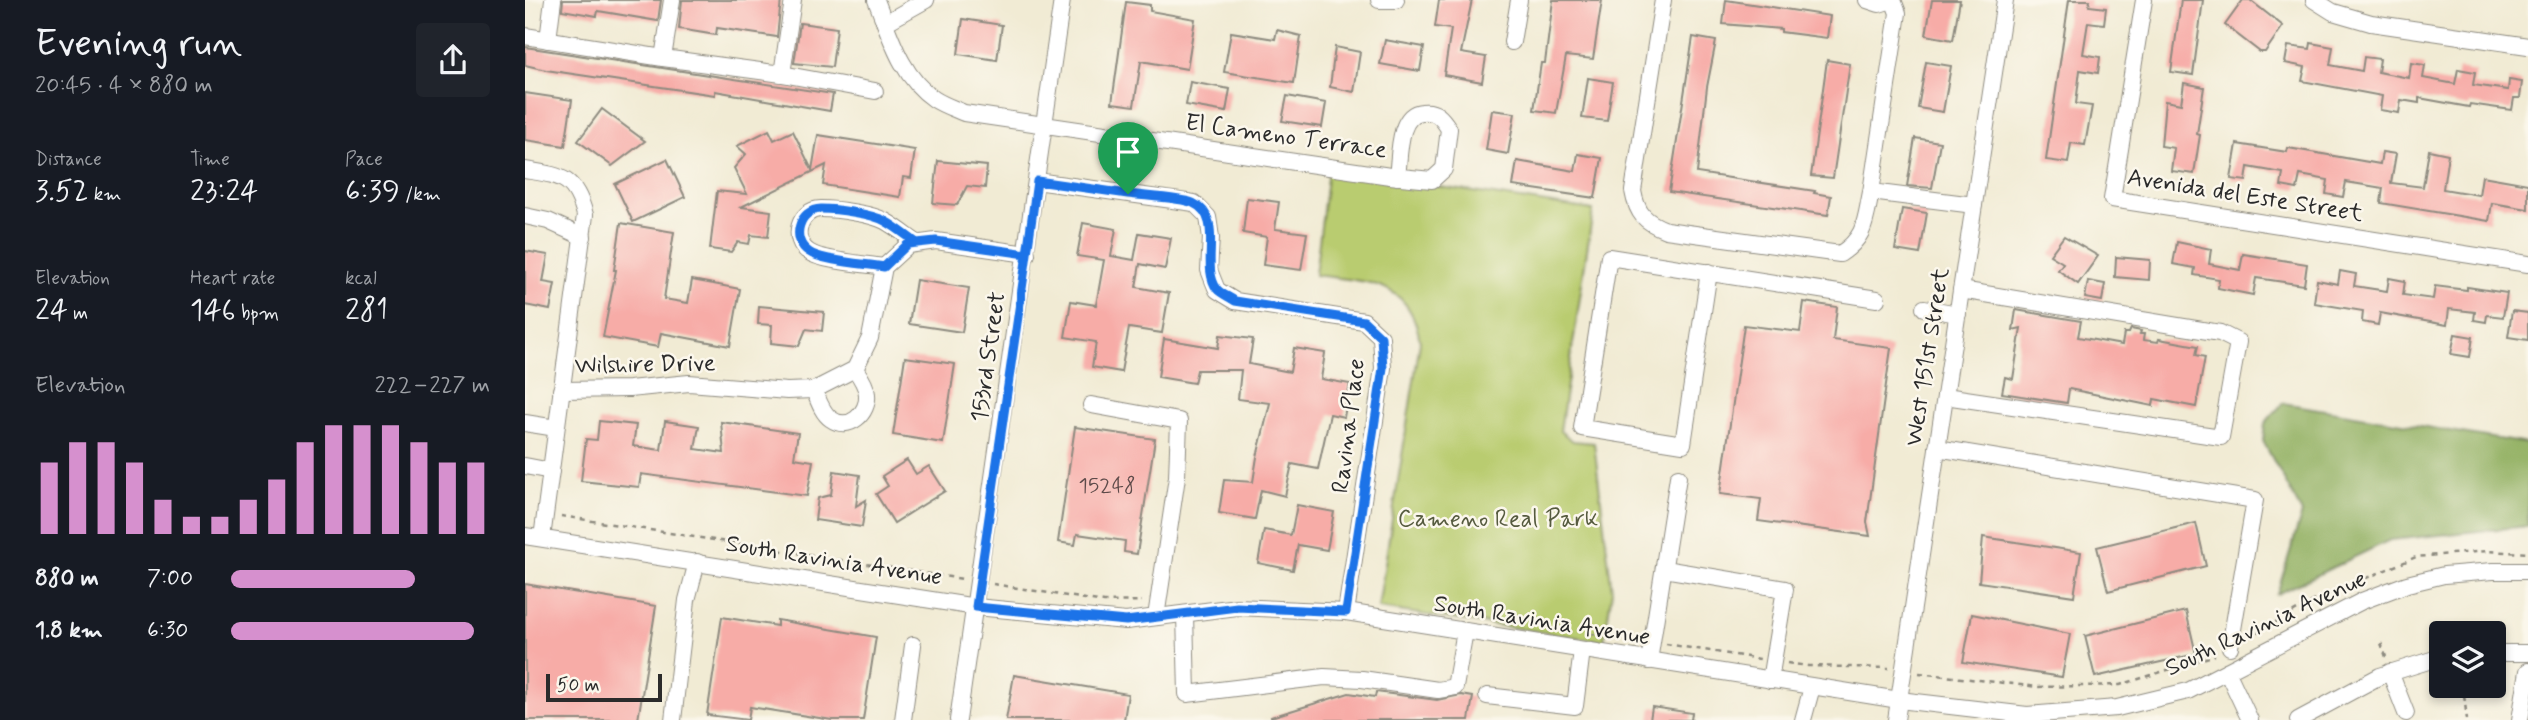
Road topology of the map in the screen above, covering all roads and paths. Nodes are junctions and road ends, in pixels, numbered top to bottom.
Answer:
1 (553, 0) edge
2 (672, 0) edge
3 (793, 0) edge
4 (876, 0) edge
5 (926, 0) edge
6 (1062, 0) edge
7 (1379, 0) edge
8 (1396, 0) edge
9 (1519, 0) edge
10 (1663, 0) edge
11 (1867, 0) edge
12 (1892, 0) edge
13 (2005, 0) edge
14 (2144, 0) edge
15 (2313, 0) edge
16 (885, 23) junction
17 (525, 36) edge
18 (548, 40) junction
19 (1512, 42) dead end
20 (2528, 46) edge
21 (663, 58) junction
22 (782, 74) junction
23 (875, 91) dead end
24 (1044, 125) junction
25 (525, 170) edge
26 (1397, 177) junction
27 (1037, 181) junction
28 (1871, 192) junction
29 (1974, 205) junction
30 (525, 216) edge
31 (583, 237) junction
32 (917, 243) junction
33 (1027, 254) junction
34 (2528, 264) edge
35 (884, 267) junction
36 (1709, 272) junction
37 (1961, 290) junction
38 (1877, 299) dead end
39 (1924, 309) dead end
40 (1958, 314) junction
41 (855, 369) junction
42 (561, 390) junction
43 (814, 390) junction
44 (1945, 396) junction
45 (1091, 405) dead end
46 (525, 424) edge
47 (557, 428) junction
48 (1937, 448) junction
49 (525, 466) edge
50 (551, 471) junction
51 (1678, 477) dead end
52 (545, 513) junction
53 (525, 536) edge
54 (542, 538) junction
55 (697, 562) junction
56 (1664, 569) junction
57 (2528, 572) edge
58 (956, 578) dead end
59 (976, 607) junction
60 (1346, 612) junction
61 (1185, 614) junction
62 (1156, 617) junction
63 (1465, 631) junction
64 (913, 645) dead end
65 (2229, 647) dead end
66 (1582, 650) junction
67 (2506, 653) edge
68 (2528, 653) edge
69 (1649, 661) junction
70 (2429, 661) edge
71 (2227, 671) junction
72 (2528, 671) edge
73 (2390, 672) junction
74 (1770, 680) junction
75 (1812, 687) junction
76 (1487, 696) dead end
77 (2464, 698) edge
78 (1899, 700) junction
79 (2406, 713) dead end
80 (673, 720) edge
81 (903, 720) edge
82 (958, 720) edge
83 (1803, 720) edge
84 (1896, 720) edge
85 (2250, 720) edge
86 (2298, 720) edge
87 (2467, 720) edge
88 (2520, 720) edge

1 - 18 street
2 - 21 street
3 - 22 street
4 - 16 street, El Cameno Terrace
5 - 16 street
6 - 24 street, 153rd Street
7 - 8 street
9 - 19 street
10 - 28 street
11 - 12 street
12 - 28 street
13 - 29 street, West 151st Street
14 - 34 street, Avenida del Este Street
15 - 20 street
16 - 24 street, El Cameno Terrace
17 - 18 street
18 - 21 street
21 - 22 street
22 - 23 street
24 - 26 street, El Cameno Terrace
24 - 27 street, 153rd Street
25 - 31 street
26 - 26 street, El Cameno Terrace
27 - 33 street, 153rd Street
27 - 60 street, Ravina Place
28 - 29 street
29 - 37 street, West 151st Street
30 - 31 street
31 - 42 street
32 - 33 street
32 - 35 street
32 - 35 street
33 - 59 street, 153rd Street
35 - 41 street
36 - 36 street
36 - 38 street
37 - 40 street, West 151st Street
37 - 44 street
39 - 40 street
40 - 44 street, West 151st Street
41 - 43 street, Wilshire Drive
41 - 43 street
42 - 43 street, Wilshire Drive
42 - 47 street
44 - 48 street, West 151st Street
45 - 62 street
46 - 47 street
47 - 50 street
48 - 65 street
48 - 78 street, West 151st Street
49 - 50 street
50 - 52 street
51 - 56 street
52 - 54 street
52 - 58 path
53 - 54 street, South Ravinia Avenue
54 - 55 street, South Ravinia Avenue
55 - 59 street, South Ravinia Avenue
55 - 80 street
56 - 69 street
56 - 74 street
57 - 71 street, South Ravinia Avenue
59 - 62 street, South Ravinia Avenue
59 - 82 street, 153rd Street
60 - 61 street, South Ravinia Avenue
60 - 63 street, South Ravinia Avenue
61 - 62 street, South Ravinia Avenue
61 - 63 street
63 - 66 street, South Ravinia Avenue
64 - 81 street
66 - 69 street, South Ravinia Avenue
66 - 76 street
67 - 68 street
69 - 74 street, South Ravinia Avenue
70 - 73 street
71 - 78 street, South Ravinia Avenue
71 - 85 street
72 - 88 street
73 - 79 street
73 - 86 street
74 - 75 street, South Ravinia Avenue
75 - 78 street, South Ravinia Avenue
75 - 83 street
77 - 87 path
78 - 84 street, West 151st Street

